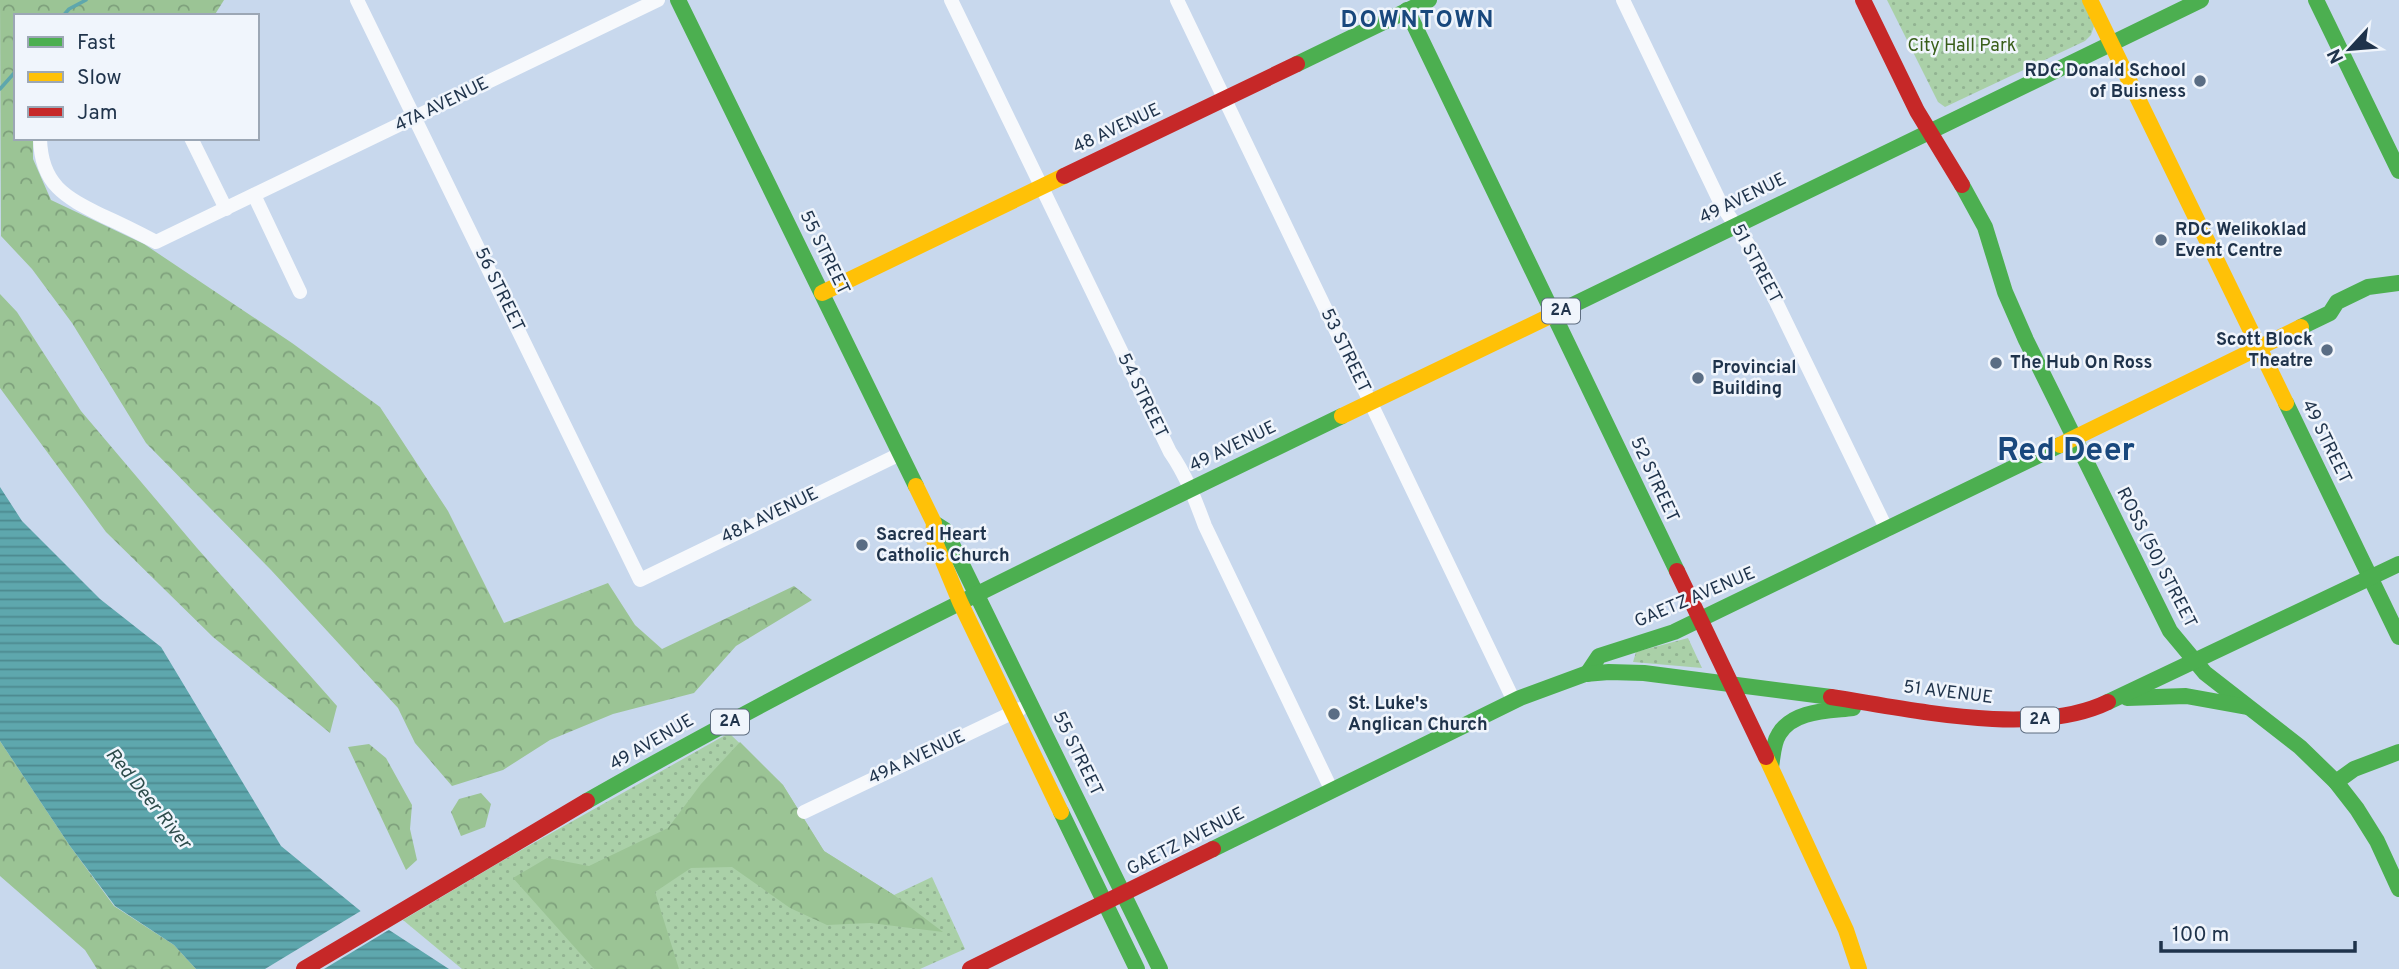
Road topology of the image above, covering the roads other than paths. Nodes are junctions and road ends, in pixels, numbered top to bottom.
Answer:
1 (357, 0) edge
2 (658, 0) edge
3 (678, 0) edge
4 (951, 0) edge
5 (1177, 0) edge
6 (1429, 0) edge
7 (1623, 0) edge
8 (1863, 0) edge
9 (2090, 0) edge
10 (2201, 0) edge
11 (2316, 0) edge
12 (1407, 10) junction
13 (2112, 44) junction
14 (1224, 100) junction
15 (415, 118) junction
16 (1930, 131) junction
17 (40, 140) edge
18 (192, 140) edge
19 (2399, 171) edge
20 (1042, 186) junction
21 (254, 195) junction
22 (226, 209) junction
23 (1735, 225) junction
24 (2399, 283) edge
25 (300, 292) dead end
26 (822, 293) junction
27 (1555, 314) junction
28 (2259, 349) junction
29 (1370, 403) junction
30 (2074, 439) junction
31 (900, 454) junction
32 (1191, 489) junction
33 (934, 523) junction
34 (1887, 530) junction
35 (2399, 564) edge
36 (2371, 578) junction
37 (640, 580) joint
38 (977, 593) junction
39 (960, 602) junction
40 (1700, 620) junction
41 (2399, 637) edge
42 (2193, 661) junction
43 (1587, 674) junction
44 (1729, 681) junction
45 (2117, 698) junction
46 (1514, 701) junction
47 (1031, 704) junction
48 (1875, 704) junction
49 (2247, 707) junction
50 (1014, 712) junction
51 (2399, 751) edge
52 (1771, 767) junction
53 (2336, 782) junction
54 (1332, 791) junction
55 (804, 812) dead end
56 (2399, 889) edge
57 (1124, 895) junction
58 (1106, 904) junction
59 (304, 969) edge
60 (970, 969) edge
61 (1137, 969) edge
62 (1160, 969) edge
63 (1859, 969) edge

1 - 15 street, 56 STREET
2 - 15 street, 47A AVENUE
3 - 26 main road, 55 STREET
4 - 20 street, 54 STREET
5 - 14 street, 53 STREET
6 - 12 main road, 48 AVENUE
7 - 23 street, 51 STREET
8 - 16 main road, ROSS (50) STREET
9 - 13 main road, 49 STREET
10 - 13 main road, 49 AVENUE / 2A
11 - 19 main road
12 - 14 main road, 48 AVENUE
12 - 27 main road, 52 STREET
13 - 16 main road, 49 AVENUE / 2A
13 - 28 main road, 49 STREET
14 - 20 main road, 48 AVENUE
14 - 29 street, 53 STREET
15 - 21 street, 47A AVENUE
15 - 37 street, 56 STREET
16 - 23 main road, 49 AVENUE / 2A
16 - 30 main road, ROSS (50) STREET
17 - 22 street, 47A AVENUE
18 - 22 street
20 - 26 main road, 48 AVENUE
20 - 32 street, 54 STREET
21 - 22 street, 47A AVENUE
21 - 25 street
23 - 27 main road, 49 AVENUE / 2A
23 - 34 street, 51 STREET
24 - 28 main road, GAETZ AVENUE
26 - 31 main road, 55 STREET
27 - 29 main road, 49 AVENUE / 2A
27 - 40 main road, 52 STREET
28 - 30 main road, GAETZ AVENUE
28 - 36 main road, 49 STREET
29 - 32 main road, 49 AVENUE / 2A
29 - 46 street, 53 STREET
30 - 34 main road, GAETZ AVENUE
30 - 42 main road, ROSS (50) STREET
31 - 33 main road, 55 STREET
31 - 37 street, 48A AVENUE
32 - 38 main road, 49 AVENUE / 2A
32 - 54 street, 54 STREET
33 - 38 main road, 55 STREET
33 - 39 main road, 55 STREET
34 - 40 main road, GAETZ AVENUE
35 - 36 main road, 51 AVENUE / 2A
36 - 41 main road, 49 STREET
36 - 42 main road, 51 AVENUE / 2A
38 - 39 main road, 49 AVENUE / 2A
38 - 47 main road, 55 STREET
39 - 50 main road, 55 STREET
39 - 59 main road, 49 AVENUE / 2A
40 - 43 main road, GAETZ AVENUE
40 - 44 main road, 52 STREET
42 - 45 main road, 51 AVENUE / 2A
42 - 49 main road, ROSS (50) STREET
43 - 44 main road, 51 AVENUE / 2A
43 - 46 main road, GAETZ AVENUE / 2A
44 - 48 main road, 51 AVENUE / 2A
44 - 52 main road, 52 STREET
45 - 48 main road, 51 AVENUE / 2A
45 - 49 main road
46 - 54 main road, GAETZ AVENUE / 2A
47 - 50 street, 49A AVENUE
47 - 57 main road, 55 STREET
48 - 52 main road
49 - 53 main road, ROSS (50) STREET
50 - 55 street, 49A AVENUE
50 - 58 main road, 55 STREET
51 - 53 main road
52 - 63 main road, 52 STREET
53 - 56 main road, ROSS (50) STREET
54 - 57 main road, GAETZ AVENUE / 2A
57 - 58 main road, GAETZ AVENUE / 2A
57 - 62 main road, 55 STREET
58 - 60 main road, GAETZ AVENUE / 2A
58 - 61 main road, 55 STREET

